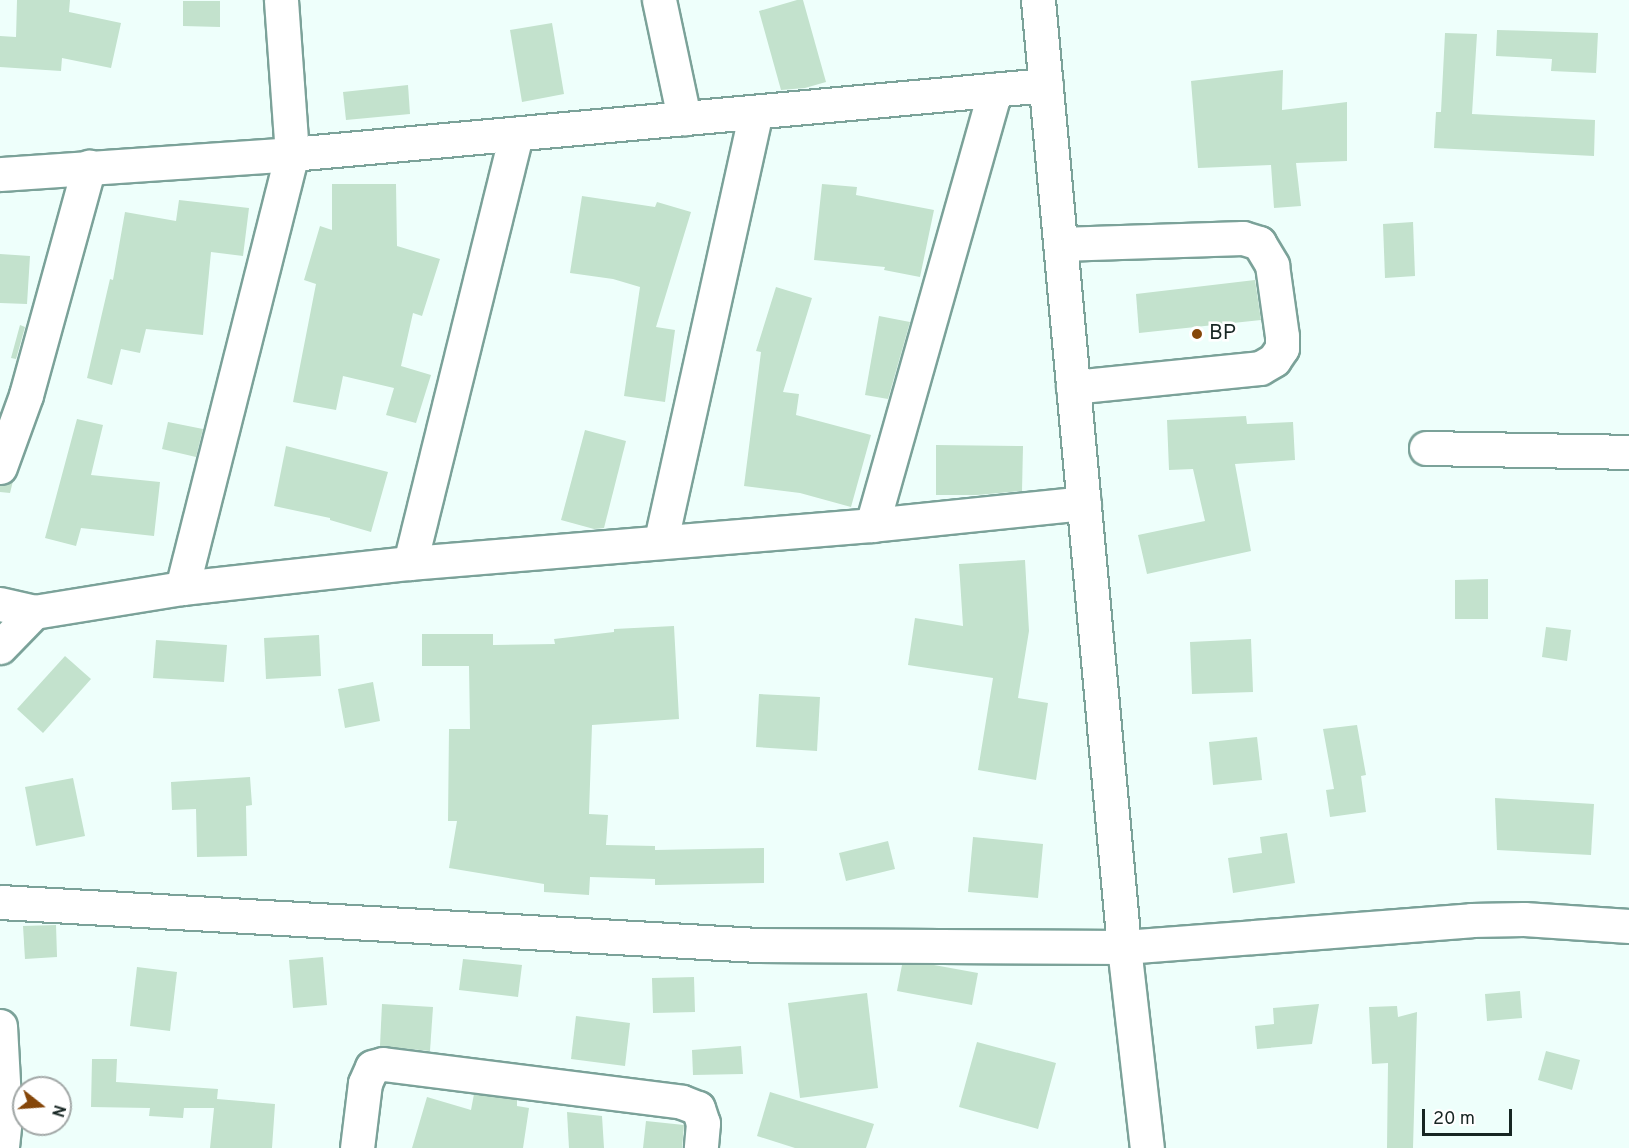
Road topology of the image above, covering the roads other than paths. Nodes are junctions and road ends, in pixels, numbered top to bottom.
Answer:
1 (281, 0) edge
2 (659, 0) edge
3 (1038, 0) edge
4 (1046, 85) junction
5 (995, 90) junction
6 (756, 112) junction
7 (684, 118) junction
8 (516, 134) junction
9 (292, 154) junction
10 (89, 167) junction
11 (0, 174) edge
12 (1060, 244) junction
13 (1073, 387) junction
14 (1426, 448) dead end
15 (1629, 452) edge
16 (0, 466) edge
17 (1084, 503) junction
18 (872, 525) junction
19 (661, 540) junction
20 (410, 562) junction
21 (182, 588) junction
22 (0, 604) edge
23 (34, 612) junction
24 (0, 647) edge
25 (0, 902) edge
26 (1629, 927) edge
27 (1124, 947) junction
28 (0, 1026) edge
29 (2, 1128) edge
30 (357, 1148) edge
31 (701, 1148) edge
32 (1147, 1148) edge

1 - 9 main road
2 - 7 main road
3 - 4 main road
4 - 5 main road
4 - 12 main road
5 - 6 main road
5 - 18 main road
6 - 7 main road
6 - 19 main road
7 - 8 main road
8 - 9 main road
8 - 20 main road
9 - 10 main road
9 - 21 main road
10 - 11 main road
10 - 16 main road
12 - 13 main road
12 - 13 main road
13 - 17 main road
14 - 15 main road
17 - 18 main road
17 - 27 main road
18 - 19 main road
19 - 20 main road
20 - 21 main road
21 - 23 main road
22 - 23 main road
23 - 24 main road
25 - 27 main road
26 - 27 main road
27 - 32 main road
28 - 29 main road
30 - 31 main road

